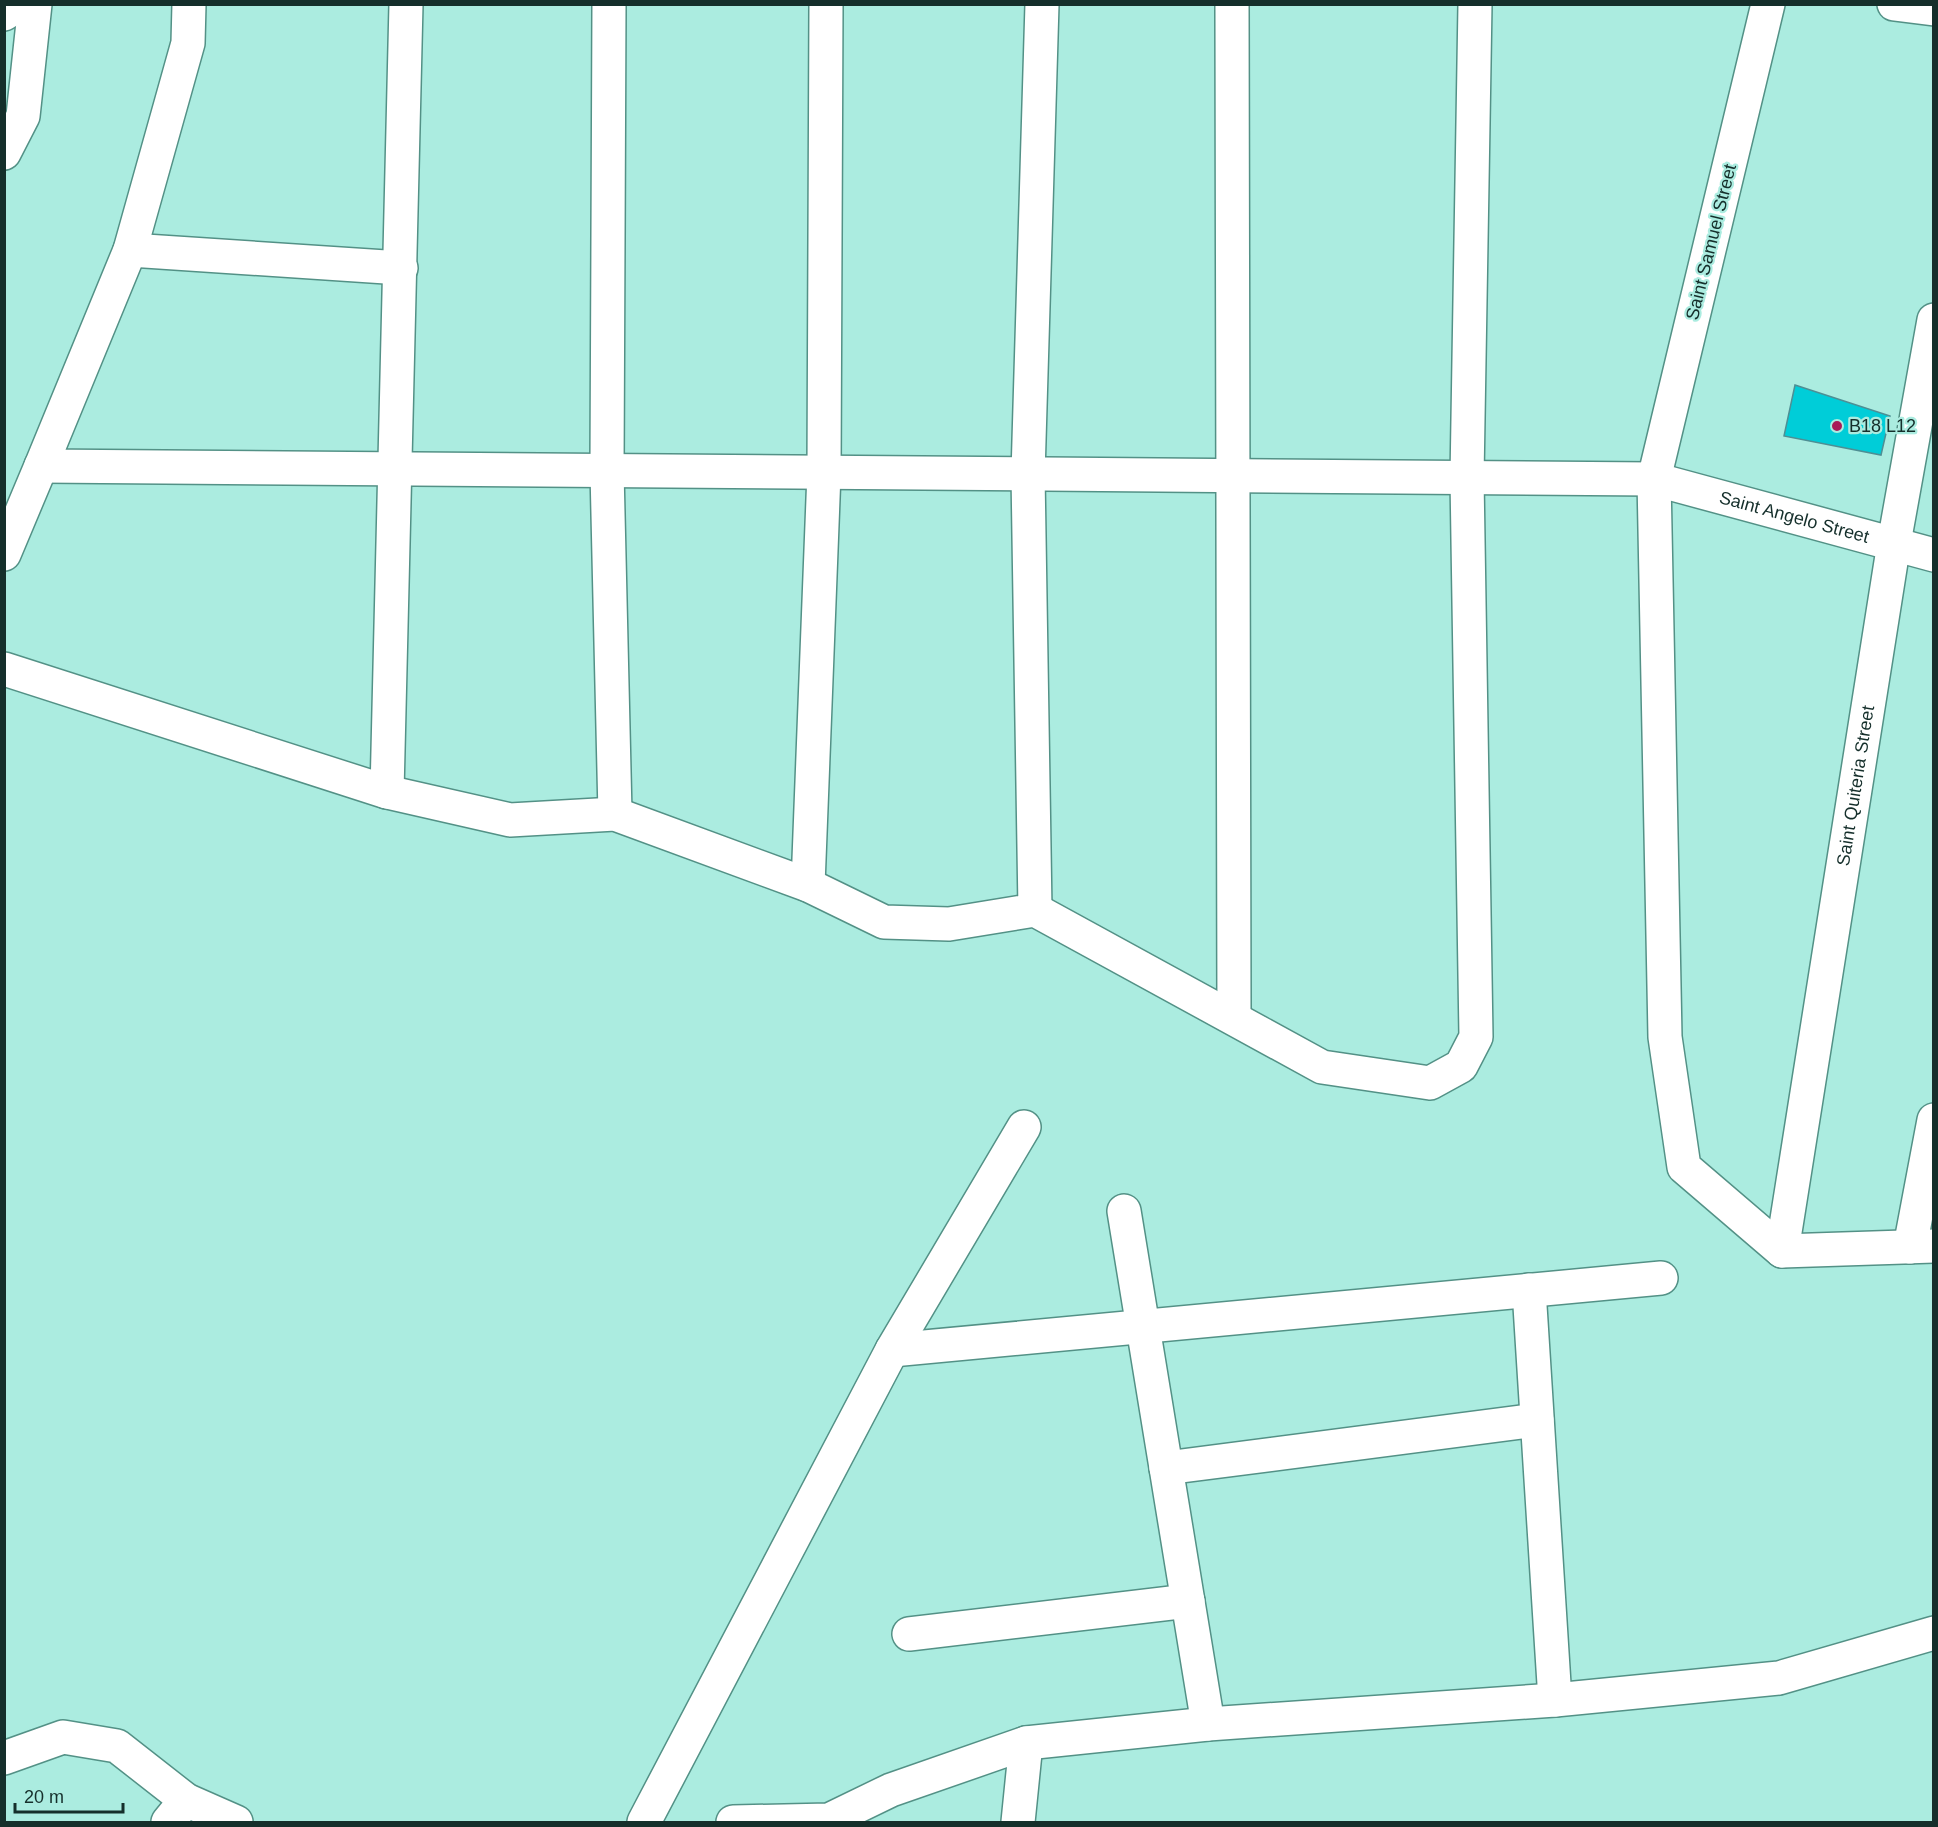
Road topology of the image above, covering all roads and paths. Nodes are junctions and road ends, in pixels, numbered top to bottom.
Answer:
1 (20, 4) edge
2 (35, 4) edge
3 (189, 4) edge
4 (406, 4) edge
5 (609, 4) edge
6 (826, 4) edge
7 (1042, 4) edge
8 (1232, 4) edge
9 (1475, 4) edge
10 (1768, 4) edge
11 (1894, 4) edge
12 (1934, 9) edge
13 (4, 14) edge
14 (4, 153) edge
15 (130, 250) junction
16 (401, 268) junction
17 (1934, 320) edge
18 (41, 466) junction
19 (397, 469) junction
20 (607, 471) junction
21 (825, 473) junction
22 (1028, 474) junction
23 (1232, 476) junction
24 (1467, 478) junction
25 (1654, 480) junction
26 (1894, 543) junction
27 (4, 554) edge
28 (1934, 555) edge
29 (4, 669) edge
30 (387, 792) junction
31 (615, 814) junction
32 (808, 885) junction
33 (1035, 910) junction
34 (1234, 1018) junction
35 (1934, 1120) edge
36 (1024, 1127) dead end
37 (1124, 1211) dead end
38 (1922, 1246) edge
39 (1782, 1251) junction
40 (1661, 1278) dead end
41 (1529, 1290) junction
42 (1144, 1327) junction
43 (892, 1350) junction
44 (1537, 1420) junction
45 (1166, 1468) junction
46 (1188, 1602) junction
47 (1934, 1633) edge
48 (909, 1634) dead end
49 (1554, 1701) junction
50 (1208, 1724) junction
51 (1026, 1743) junction
52 (4, 1758) edge
53 (177, 1811) edge
54 (236, 1822) edge
55 (644, 1822) edge
56 (733, 1822) edge
57 (1018, 1822) edge

1 - 13 street
2 - 14 street
3 - 15 street
4 - 16 street
5 - 20 street
6 - 21 street
7 - 22 street
8 - 23 street
9 - 24 street
10 - 25 street, Saint Samuel Street
11 - 12 street
15 - 16 street
15 - 18 street
16 - 19 street
17 - 26 street, Saint Quiteria Street
18 - 19 street, Saint Angelo Street
18 - 27 street
19 - 20 street, Saint Angelo Street
19 - 30 street
20 - 21 street, Saint Angelo Street
20 - 31 street
21 - 22 street, Saint Angelo Street
21 - 32 street
22 - 23 street, Saint Angelo Street
22 - 33 street
23 - 24 street, Saint Angelo Street
23 - 34 street
24 - 25 street, Saint Angelo Street
24 - 34 street
25 - 26 street, Saint Angelo Street
25 - 39 street, Saint Samuel Street
26 - 28 street, Saint Angelo Street
26 - 39 street, Saint Quiteria Street
29 - 30 street
30 - 31 street
31 - 32 street
32 - 33 street
33 - 34 street
35 - 38 street
36 - 43 street
37 - 42 street
38 - 39 street
40 - 41 street
41 - 42 street
41 - 44 street
42 - 43 street
42 - 45 street
43 - 55 street
44 - 45 street
44 - 49 street
45 - 46 street
46 - 48 street
46 - 50 street
47 - 49 street
49 - 50 street
50 - 51 street
51 - 56 street
51 - 57 street
52 - 53 street
53 - 54 street

